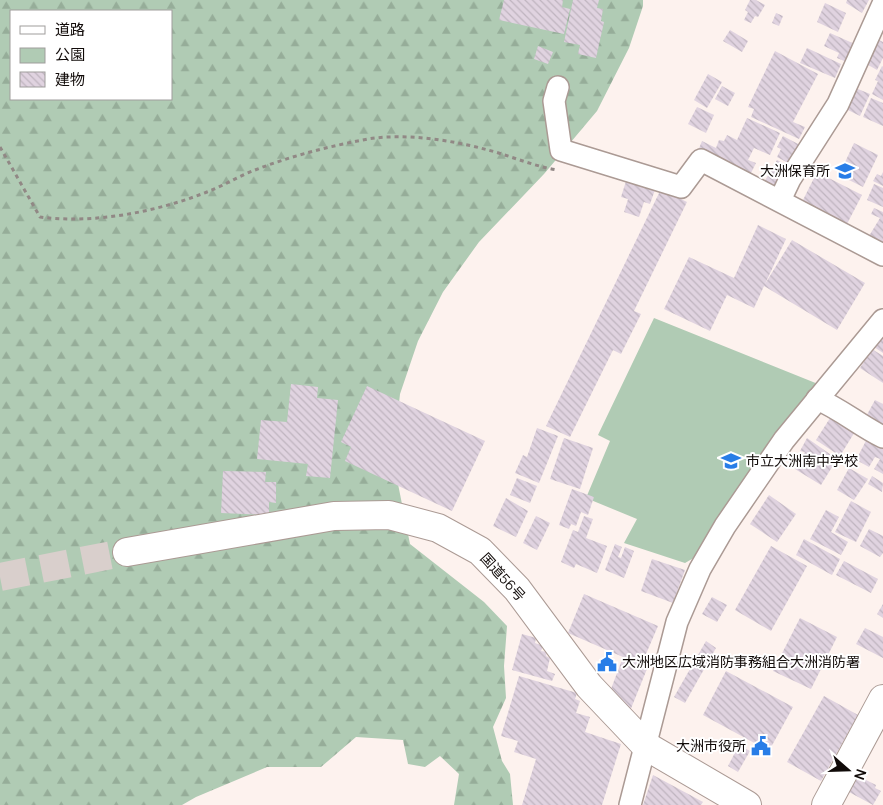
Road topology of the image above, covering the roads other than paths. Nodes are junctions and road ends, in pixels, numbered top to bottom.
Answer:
1 (883, 4) edge
2 (877, 31) edge
3 (558, 88) dead end
4 (780, 200) junction
5 (883, 255) edge
6 (883, 320) edge
7 (817, 399) junction
8 (883, 438) edge
9 (127, 552) tunnel mouth
10 (883, 699) edge
11 (646, 746) junction
12 (630, 805) edge
13 (747, 805) edge
14 (826, 805) edge

1 - 2 street
2 - 4 street
3 - 4 street
4 - 5 street
6 - 7 street
7 - 8 street
7 - 11 street
9 - 11 main road, 国道56号
10 - 14 main road
11 - 12 street
11 - 13 main road, 国道56号

